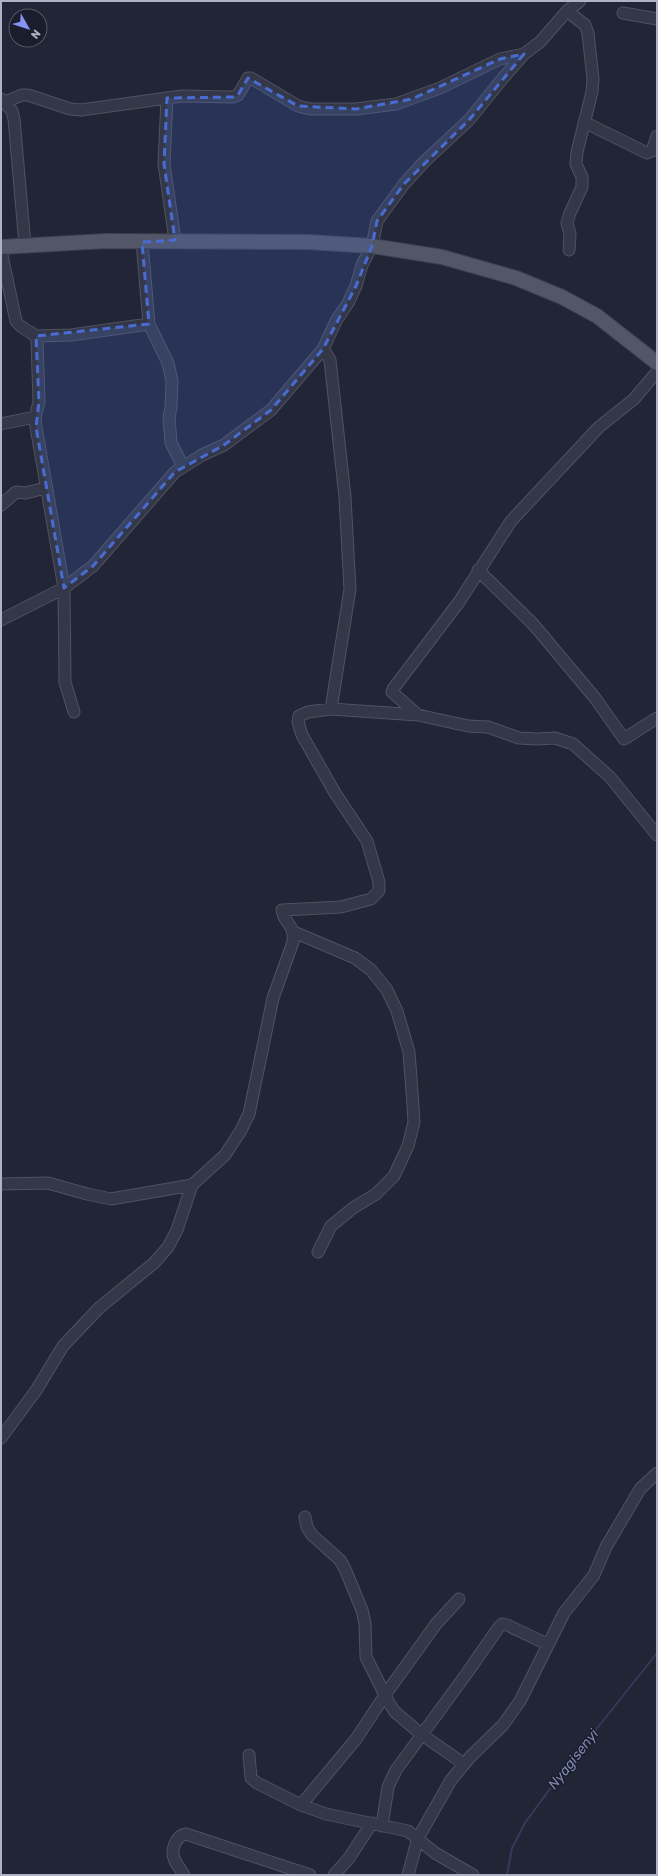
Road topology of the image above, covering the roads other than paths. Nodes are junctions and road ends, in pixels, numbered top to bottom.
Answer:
1 (580, 1) edge
2 (568, 11) junction
3 (623, 13) dead end
4 (657, 19) edge
5 (524, 54) junction
6 (166, 98) junction
7 (3, 100) edge
8 (584, 122) junction
9 (657, 136) edge
10 (175, 240) junction
11 (142, 242) junction
12 (25, 245) junction
13 (372, 246) junction
14 (1, 247) edge
15 (569, 250) dead end
16 (1, 251) edge
17 (149, 324) junction
18 (36, 336) junction
19 (324, 349) junction
20 (657, 363) edge
21 (657, 372) edge
22 (35, 417) junction
23 (1, 424) edge
24 (183, 466) junction
25 (45, 488) junction
26 (1, 505) edge
27 (478, 570) junction
28 (64, 588) junction
29 (1, 620) edge
30 (331, 709) junction
31 (74, 712) dead end
32 (418, 715) junction
33 (657, 718) edge
34 (657, 835) edge
35 (294, 932) junction
36 (1, 1184) edge
37 (192, 1185) junction
38 (318, 1252) dead end
39 (1, 1438) edge
40 (657, 1473) edge
41 (657, 1483) edge
42 (640, 1489) junction
43 (304, 1517) dead end
44 (458, 1599) dead end
45 (548, 1644) junction
46 (385, 1695) junction
47 (421, 1734) junction
48 (248, 1755) dead end
49 (464, 1764) junction
50 (301, 1805) junction
51 (377, 1825) junction
52 (418, 1838) junction
53 (184, 1875) edge
54 (310, 1875) edge
55 (334, 1875) edge
56 (408, 1875) edge
57 (472, 1875) edge

1 - 2 street
2 - 5 street
2 - 8 street
3 - 4 street
5 - 6 street
5 - 13 street
6 - 7 street
6 - 10 street
7 - 12 street
8 - 9 street
8 - 15 street
10 - 11 main road
10 - 13 main road
11 - 12 main road
11 - 17 street
12 - 14 main road
13 - 19 street
13 - 20 main road
16 - 18 street
17 - 18 street
17 - 24 street
18 - 22 street
19 - 24 street
19 - 30 street
21 - 27 street
22 - 23 street
22 - 25 street
24 - 28 street
25 - 26 street
25 - 28 street
27 - 32 street
27 - 33 street
28 - 29 street
28 - 31 street
30 - 32 street
30 - 35 street
32 - 34 street
35 - 37 street
35 - 38 street
36 - 37 street
37 - 39 street
40 - 42 street
41 - 42 street
42 - 45 street
43 - 46 street
44 - 46 street
45 - 47 street
45 - 49 street
46 - 47 street
46 - 50 street
47 - 49 street
47 - 51 street
48 - 50 street
49 - 52 street
50 - 51 street
51 - 52 street
51 - 55 street
52 - 56 street
52 - 57 street
53 - 54 street

